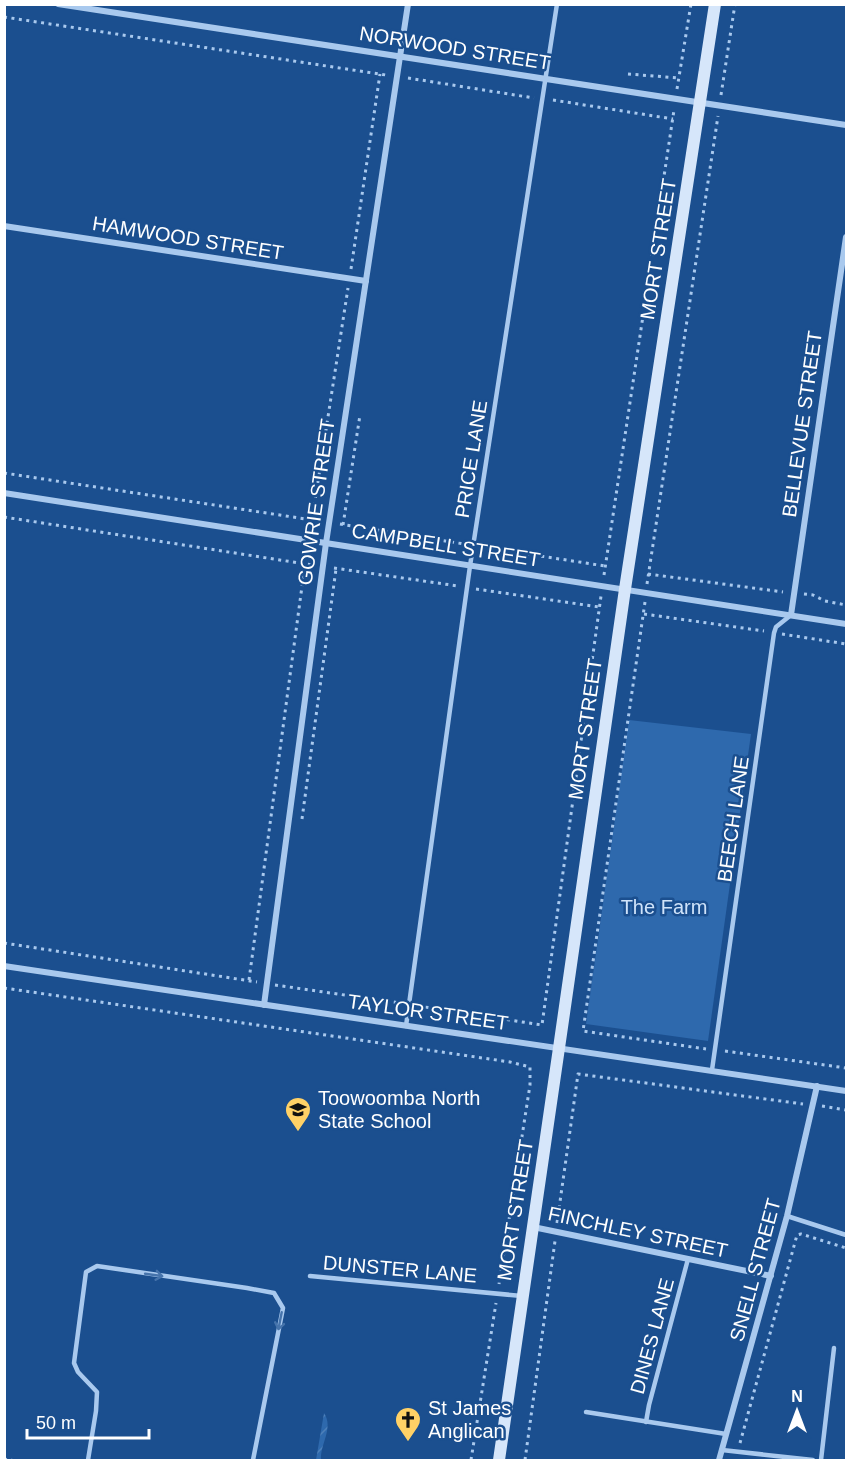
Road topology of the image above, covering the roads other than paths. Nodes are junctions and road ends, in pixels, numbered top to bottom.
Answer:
1 (58, 4) edge
2 (408, 4) edge
3 (557, 4) edge
4 (716, 4) edge
5 (400, 57) junction
6 (545, 79) junction
7 (700, 103) junction
8 (846, 125) edge
9 (4, 226) edge
10 (846, 237) edge
11 (366, 281) junction
12 (4, 493) edge
13 (326, 543) junction
14 (470, 566) junction
15 (625, 589) junction
16 (791, 615) junction
17 (846, 624) edge
18 (4, 966) edge
19 (264, 1005) junction
20 (406, 1026) junction
21 (559, 1048) junction
22 (712, 1071) junction
23 (817, 1086) junction
24 (846, 1091) edge
25 (788, 1216) junction
26 (533, 1227) junction
27 (846, 1235) edge
28 (688, 1259) junction
29 (310, 1276) dead end
30 (771, 1276) junction
31 (522, 1296) junction
32 (834, 1348) dead end
33 (586, 1412) dead end
34 (646, 1422) junction
35 (726, 1434) junction
36 (722, 1450) junction
37 (88, 1461) edge
38 (253, 1461) edge
39 (499, 1461) edge
40 (719, 1461) edge
41 (813, 1461) edge
42 (821, 1461) edge

1 - 5 street, NORWOOD STREET
2 - 5 street, GOWRIE STREET
3 - 6 lane, PRICE LANE
4 - 7 street, MORT STREET
5 - 6 street, NORWOOD STREET
5 - 11 street, GOWRIE STREET
6 - 7 street, NORWOOD STREET
6 - 14 lane, PRICE LANE
7 - 8 street, NORWOOD STREET
7 - 15 street, MORT STREET
9 - 11 street, HAMWOOD STREET
10 - 16 street, BELLEVUE STREET
11 - 13 street, GOWRIE STREET
12 - 13 street, CAMPBELL STREET
13 - 14 street, CAMPBELL STREET
13 - 19 street, GOWRIE STREET
14 - 15 street, CAMPBELL STREET
14 - 20 lane, PRICE LANE
15 - 16 street, CAMPBELL STREET
15 - 21 street, MORT STREET
16 - 17 street, CAMPBELL STREET
16 - 22 lane, BEECH LANE
18 - 19 street, TAYLOR STREET
19 - 20 street, TAYLOR STREET
20 - 21 street, TAYLOR STREET
21 - 22 street, TAYLOR STREET
21 - 26 street, MORT STREET
22 - 23 street, TAYLOR STREET
23 - 24 street, TAYLOR STREET
23 - 25 street, SNELL STREET
25 - 27 lane
25 - 30 street, SNELL STREET
26 - 28 street, FINCHLEY STREET
26 - 31 street, MORT STREET
28 - 30 street, FINCHLEY STREET
28 - 34 lane, DINES LANE
29 - 31 lane, DUNSTER LANE
30 - 35 street, SNELL STREET
31 - 39 street, MORT STREET
32 - 42 lane
33 - 34 lane
34 - 35 lane
35 - 36 street, SNELL STREET
36 - 40 street, SNELL STREET
36 - 41 lane
37 -> 38 lane

